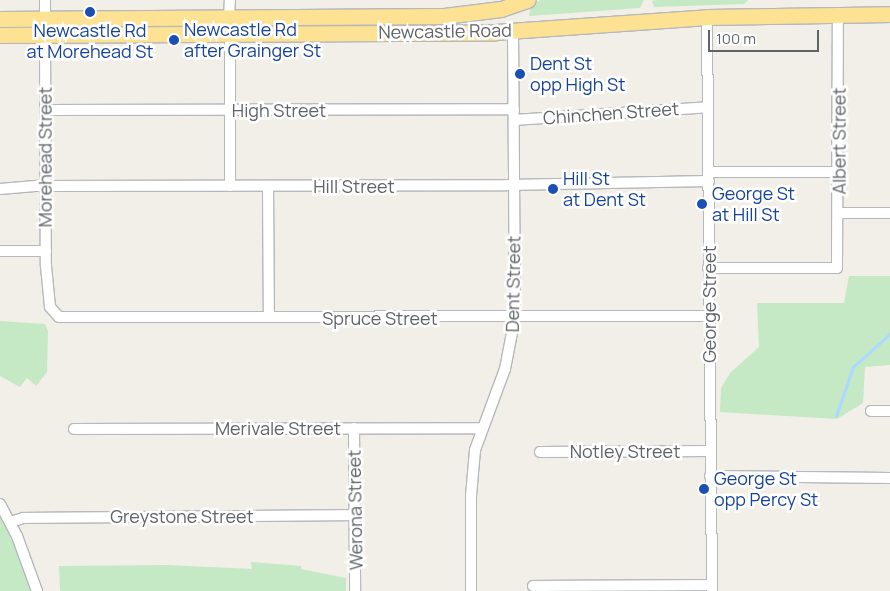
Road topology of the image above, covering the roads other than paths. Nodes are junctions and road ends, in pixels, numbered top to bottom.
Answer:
1 (45, 0) edge
2 (230, 0) edge
3 (480, 0) edge
4 (526, 0) edge
5 (505, 4) edge
6 (838, 13) junction
7 (890, 14) edge
8 (454, 15) junction
9 (230, 17) junction
10 (707, 17) junction
11 (0, 19) edge
12 (45, 19) junction
13 (513, 31) junction
14 (230, 34) junction
15 (0, 35) edge
16 (45, 35) junction
17 (708, 107) junction
18 (514, 109) junction
19 (45, 110) junction
20 (230, 110) junction
21 (514, 120) junction
22 (840, 172) junction
23 (708, 176) junction
24 (514, 183) junction
25 (230, 186) junction
26 (46, 187) junction
27 (268, 187) junction
28 (0, 189) edge
29 (840, 213) junction
30 (890, 213) edge
31 (0, 251) edge
32 (46, 251) junction
33 (708, 268) junction
34 (52, 313) joint
35 (269, 316) junction
36 (708, 316) junction
37 (515, 317) junction
38 (871, 411) dead end
39 (890, 411) edge
40 (354, 428) junction
41 (481, 428) junction
42 (74, 429) dead end
43 (710, 451) junction
44 (540, 452) dead end
45 (710, 476) junction
46 (890, 478) edge
47 (0, 504) edge
48 (355, 515) junction
49 (10, 522) junction
50 (533, 586) dead end
51 (711, 588) edge
52 (589, 589) edge
53 (37, 591) edge
54 (355, 591) edge
55 (471, 591) edge

1 - 12 street, Morehead Street
2 - 9 street
3 - 8 highway
4 - 5 highway, Newcastle Road
5 - 8 highway, Newcastle Road
5 - 13 highway
6 - 7 highway, Newcastle Road
6 - 10 highway, Newcastle Road
6 - 22 street, Albert Street
8 - 9 highway, Newcastle Road
9 - 12 highway, Newcastle Road
10 - 13 highway, Newcastle Road
10 - 17 street, George Street
11 - 12 highway, Newcastle Road
12 - 16 highway, Morehead Street
13 - 14 highway, Newcastle Road
13 - 18 street, Dent Street
14 - 16 highway, Newcastle Road
14 - 20 street
15 - 16 highway, Newcastle Road
16 - 19 street, Morehead Street
17 - 21 street, Chinchen Street
17 - 23 street, George Street
18 - 20 street, High Street
18 - 21 street, Dent Street
19 - 20 street, High Street
19 - 26 street, Morehead Street
20 - 25 street
21 - 24 street, Dent Street
22 - 23 street, Hill Street
22 - 29 street, Albert Street
23 - 24 street, Hill Street
23 - 33 street, George Street
24 - 27 street, Hill Street
24 - 37 street, Dent Street
25 - 26 street, Hill Street
25 - 27 street, Hill Street
26 - 28 street, Hill Street
26 - 32 street, Morehead Street
27 - 35 street
29 - 30 street
29 - 33 street, Albert Street
31 - 32 street
32 - 34 street, Morehead Street
33 - 36 street, George Street
34 - 35 street, Spruce Street
35 - 37 street, Spruce Street
36 - 37 street, Spruce Street
36 - 43 street, George Street
37 - 41 street, Dent Street
38 - 39 street
40 - 41 street, Merivale Street
40 - 42 street, Merivale Street
40 - 48 street, Werona Street
41 - 55 street, Dent Street
43 - 44 street, Notley Street
43 - 45 street, George Street
45 - 46 street
45 - 51 street, George Street
47 - 49 street
48 - 49 street, Greystone Street
48 - 54 street, Werona Street
49 - 53 street
50 - 52 street
51 - 52 street

